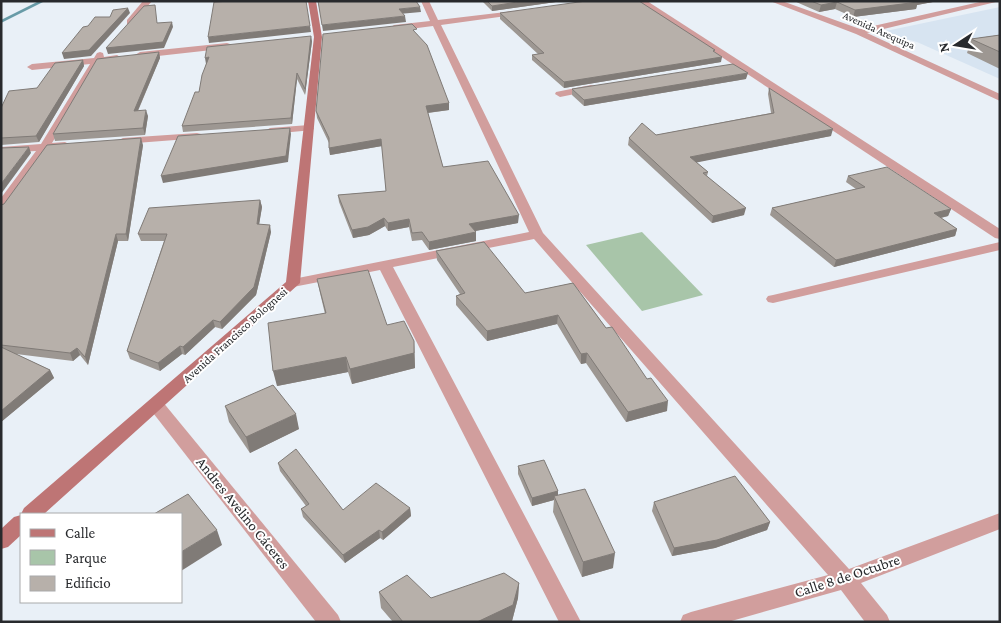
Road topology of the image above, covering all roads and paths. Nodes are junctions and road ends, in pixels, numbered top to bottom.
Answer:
1 (148, 1) edge
2 (312, 1) edge
3 (425, 1) edge
4 (641, 1) edge
5 (774, 1) edge
6 (996, 1) edge
7 (530, 11) edge
8 (435, 23) junction
9 (387, 29) edge
10 (122, 31) edge
11 (859, 32) junction
12 (241, 45) edge
13 (108, 46) edge
14 (134, 56) edge
15 (124, 57) edge
16 (95, 60) junction
17 (738, 64) junction
18 (32, 67) dead end
19 (719, 67) edge
20 (597, 88) edge
21 (560, 94) dead end
22 (1000, 98) edge
23 (309, 128) junction
24 (260, 132) edge
25 (211, 135) edge
26 (113, 142) edge
27 (74, 145) edge
28 (44, 147) junction
29 (1, 150) edge
30 (1, 207) edge
31 (538, 234) junction
32 (1000, 235) edge
33 (1000, 246) edge
34 (385, 264) junction
35 (293, 283) junction
36 (773, 299) dead end
37 (156, 405) junction
38 (32, 513) edge
39 (1000, 521) edge
40 (20, 524) edge
41 (1, 541) edge
42 (845, 580) junction
43 (330, 622) edge
44 (570, 622) edge
45 (691, 622) edge
46 (880, 622) edge

1 - 10 street
2 - 23 street, Avenida Francisco Bolognesi
3 - 8 street
4 - 17 street
5 - 11 street, Avenida Arequipa
6 - 11 street
7 - 8 street
8 - 9 street
8 - 31 street
11 - 22 street, Avenida Arequipa
12 - 14 street
13 - 16 street
15 - 16 street
16 - 18 street
16 - 28 street
17 - 19 street
17 - 32 street
20 - 21 street
23 - 24 street
23 - 35 street, Avenida Francisco Bolognesi
25 - 26 street
27 - 28 street
28 - 29 street
28 - 30 street
31 - 34 street
31 - 42 street
33 - 36 street
34 - 35 street
34 - 44 street
35 - 37 street, Avenida Francisco Bolognesi
37 - 38 street, Avenida Francisco Bolognesi
37 - 43 street, Andres Avelino Cáceres
39 - 42 street, Calle 8 de Octubre
40 - 41 street
42 - 45 street, Calle 8 de Octubre
42 - 46 street

